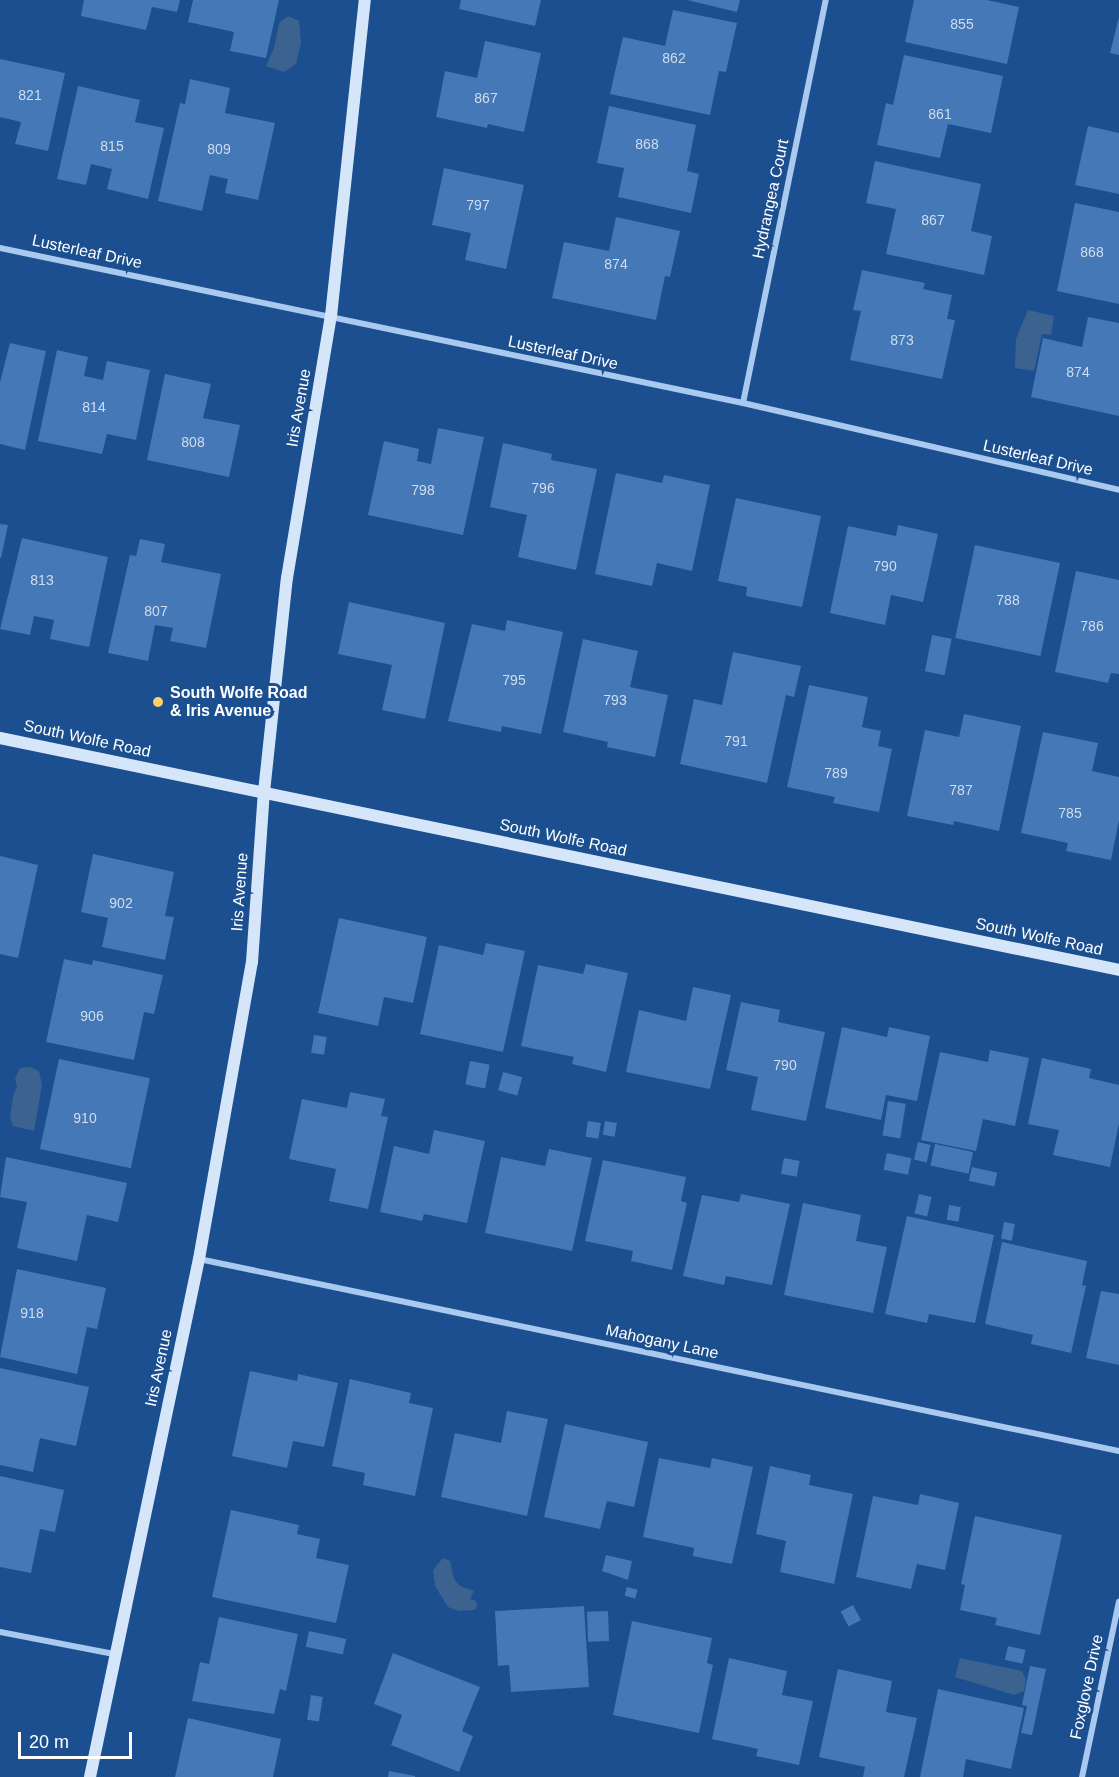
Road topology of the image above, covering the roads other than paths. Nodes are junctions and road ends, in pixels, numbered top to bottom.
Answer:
1 (365, 0) edge
2 (826, 0) edge
3 (0, 248) edge
4 (331, 316) junction
5 (743, 403) junction
6 (1119, 490) edge
7 (0, 738) edge
8 (264, 792) junction
9 (1119, 970) edge
10 (199, 1259) junction
11 (1119, 1451) edge
12 (1119, 1602) edge
13 (0, 1632) edge
14 (114, 1654) junction
15 (90, 1777) edge
16 (1082, 1777) edge

1 - 4 street, Iris Avenue
2 - 5 street, Hydrangea Court
3 - 4 street, Lusterleaf Drive
4 - 5 street, Lusterleaf Drive
4 - 8 street, Iris Avenue
5 - 6 street, Lusterleaf Drive
7 - 8 street, South Wolfe Road
8 - 9 street, South Wolfe Road
8 - 10 street, Iris Avenue
10 - 11 street, Mahogany Lane
10 - 14 street, Iris Avenue
12 - 16 street, Foxglove Drive
13 - 14 street
14 - 15 street, Iris Avenue

